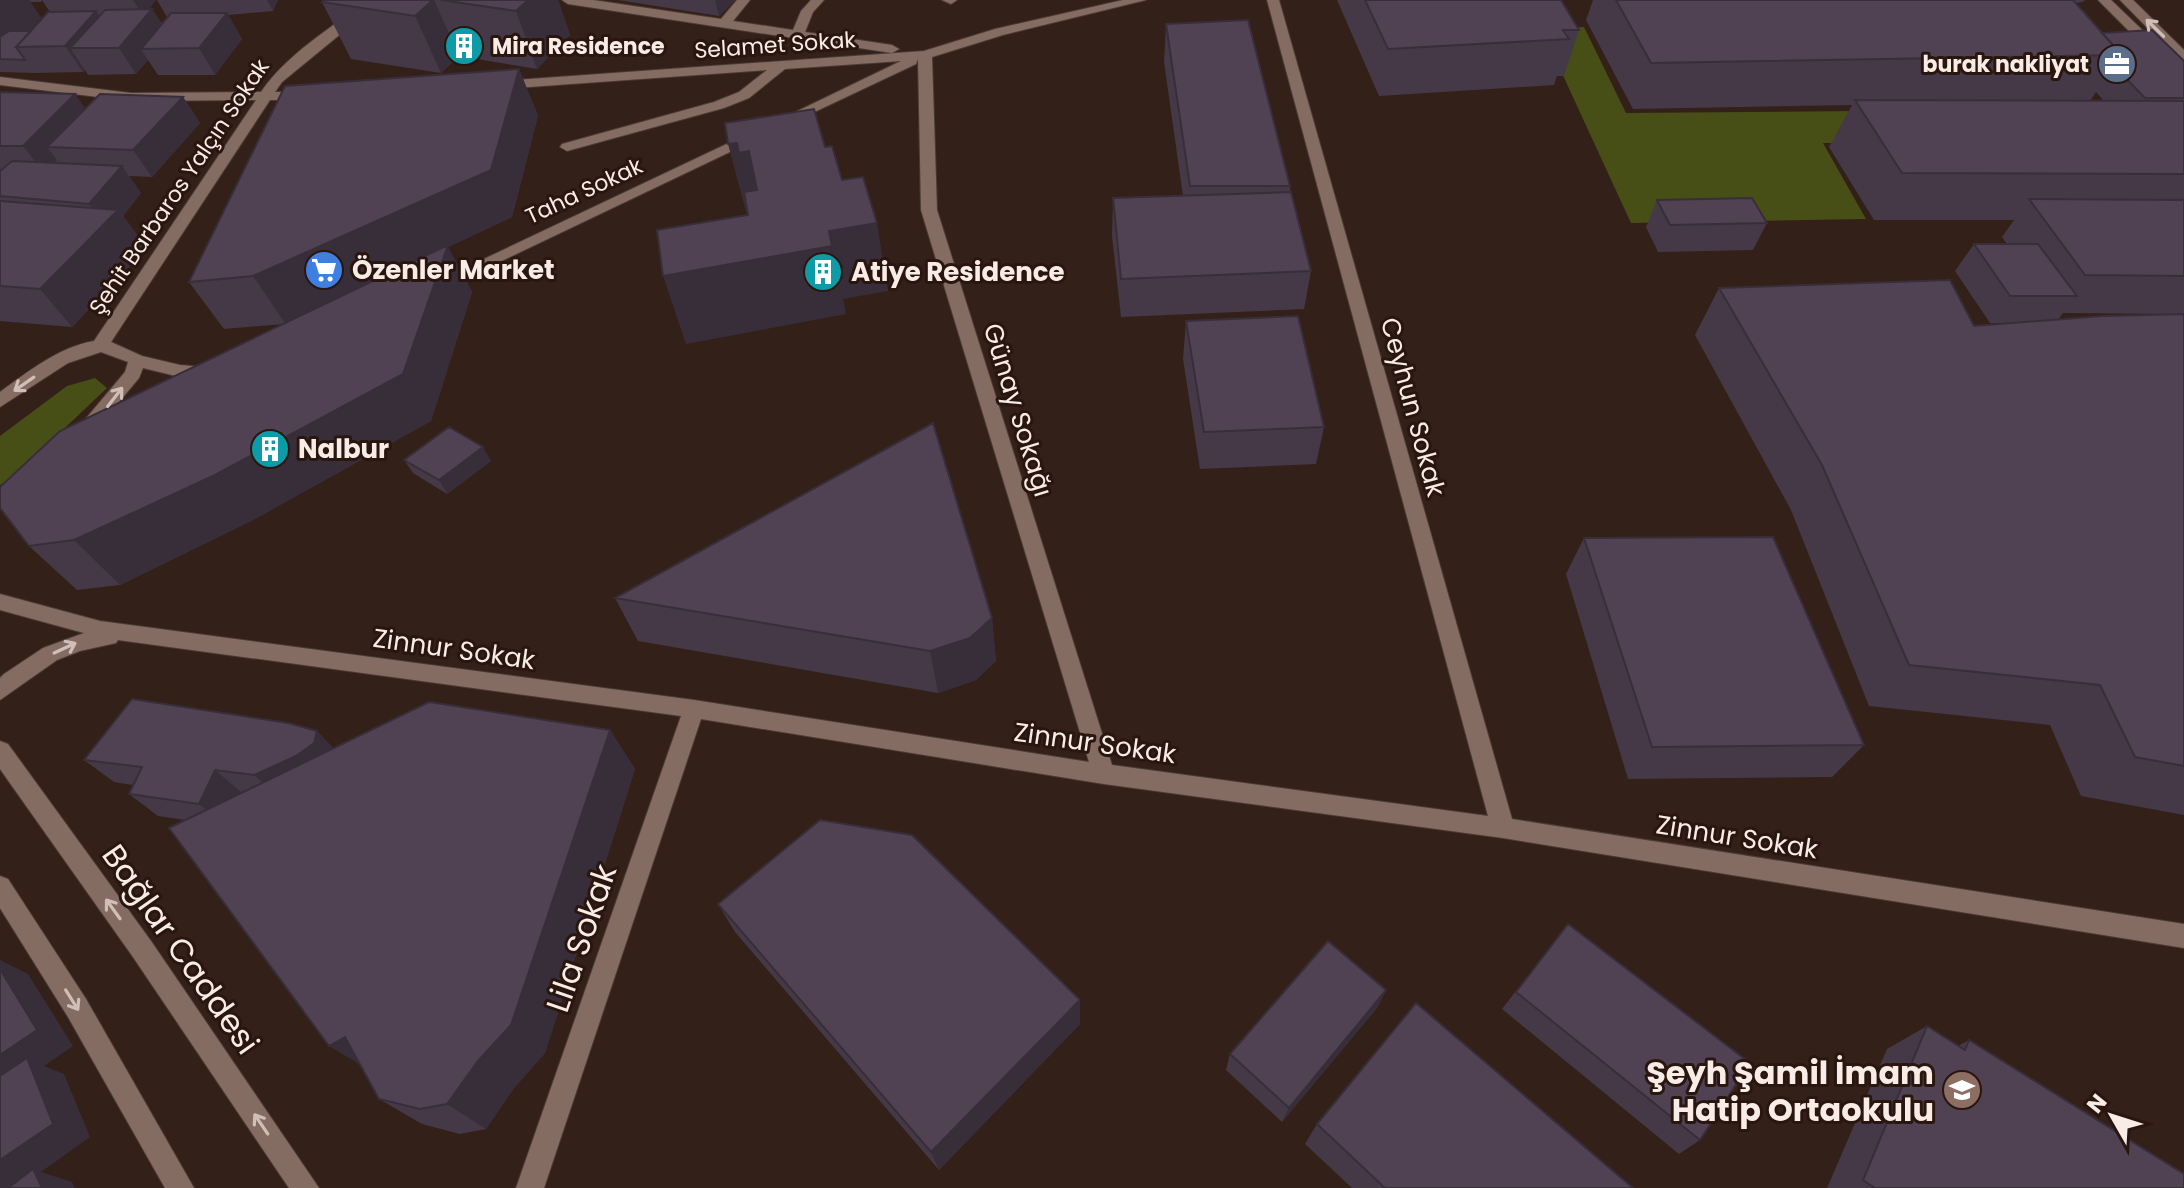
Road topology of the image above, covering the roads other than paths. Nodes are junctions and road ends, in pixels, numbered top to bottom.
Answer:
1 (376, 0) edge
2 (568, 0) edge
3 (744, 0) edge
4 (818, 0) edge
5 (1140, 0) edge
6 (1273, 0) edge
7 (2104, 0) edge
8 (2126, 0) edge
9 (724, 24) junction
10 (798, 34) junction
11 (925, 55) junction
12 (2184, 57) edge
13 (780, 67) junction
14 (2184, 78) edge
15 (0, 81) edge
16 (481, 86) edge
17 (325, 95) edge
18 (263, 99) junction
19 (567, 147) dead end
20 (421, 292) edge
21 (100, 346) junction
22 (137, 360) junction
23 (234, 370) edge
24 (0, 401) edge
25 (73, 441) edge
26 (0, 602) edge
27 (141, 635) junction
28 (0, 691) edge
29 (694, 709) junction
30 (0, 751) edge
31 (1104, 774) junction
32 (1503, 828) junction
33 (0, 887) edge
34 (2184, 936) edge
35 (180, 1188) edge
36 (305, 1188) edge
37 (530, 1188) edge

1 - 18 street, Şehit Barbaros Yalçın Sokak
2 - 9 street
3 - 9 street
4 - 10 street
5 - 11 street, Selamet Sokak
6 - 32 street, Ceyhun Sokak
7 - 14 street
12 -> 8 street
9 - 10 street
10 - 11 street
11 - 13 street, Selamet Sokak
11 - 20 street, Taha Sokak
11 - 31 street, Günay Sokağı
13 - 16 street, Selamet Sokak
13 - 19 street
15 - 18 street
17 - 18 street
18 - 21 street, Şehit Barbaros Yalçın Sokak
21 - 22 street, Şehit Barbaros Yalçın Sokak
21 -> 24 street, Şehit Barbaros Yalçın Sokak
22 - 23 street, Şehit Barbaros Yalçın Sokak
25 -> 22 street
26 - 27 street, Zinnur Sokak
28 -> 27 street
27 - 29 street, Zinnur Sokak
29 - 31 street, Zinnur Sokak
29 - 37 street, Lila Sokak
36 -> 30 street, Bağlar Caddesi
31 - 32 street, Zinnur Sokak
32 - 34 street, Zinnur Sokak
33 -> 35 street

